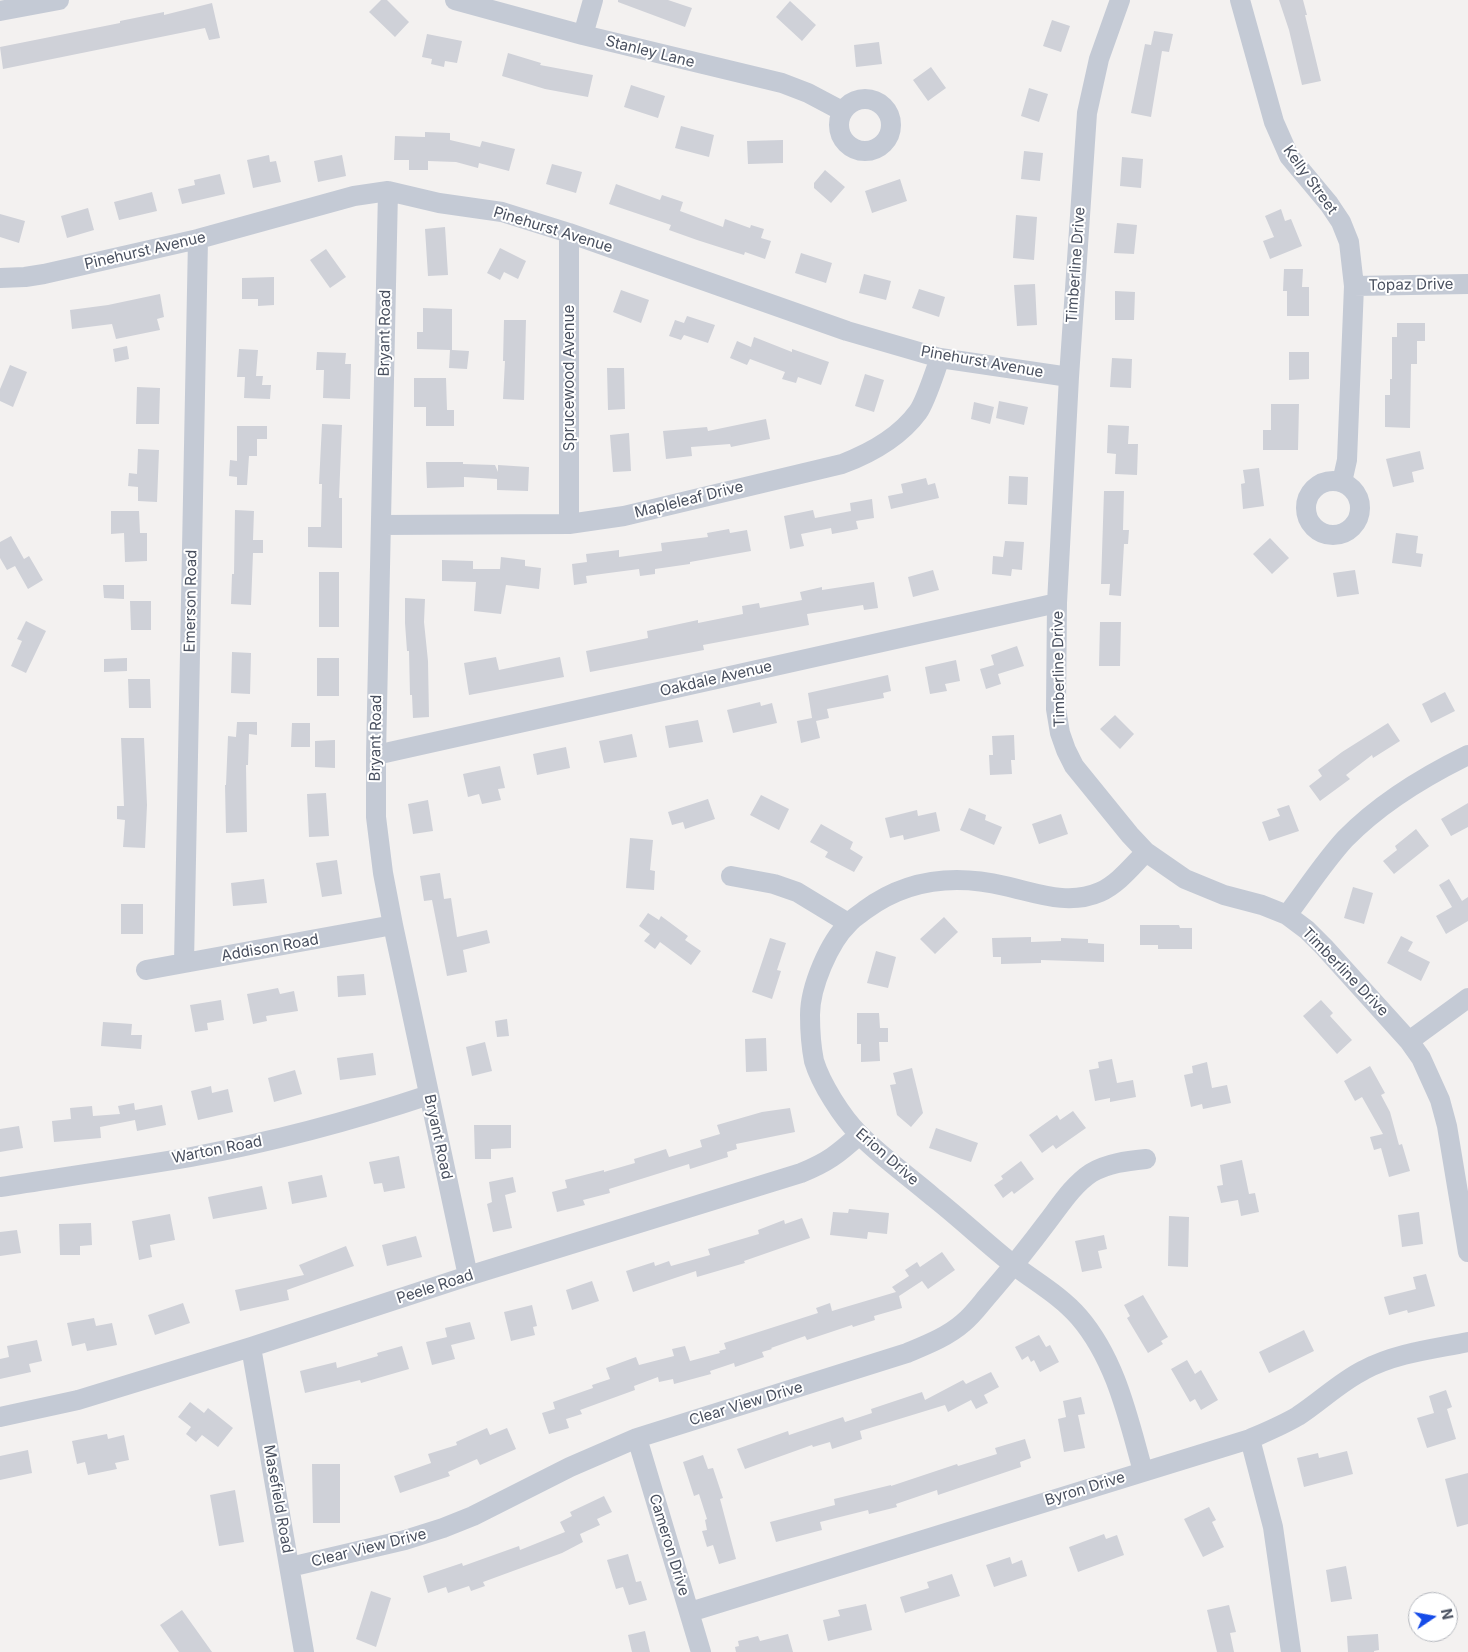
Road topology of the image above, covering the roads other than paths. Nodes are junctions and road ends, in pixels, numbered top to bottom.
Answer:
1 (59, 0) edge
2 (455, 0) edge
3 (593, 0) edge
4 (1120, 0) edge
5 (1240, 0) edge
6 (0, 11) edge
7 (583, 36) junction
8 (842, 111) dead end
9 (388, 191) junction
10 (569, 233) junction
11 (198, 238) junction
12 (0, 278) edge
13 (1468, 284) edge
14 (1354, 286) junction
15 (940, 358) junction
16 (1069, 377) junction
17 (1342, 482) dead end
18 (569, 524) junction
19 (382, 525) junction
20 (1057, 603) junction
21 (376, 755) junction
22 (1468, 755) edge
23 (1146, 852) junction
24 (731, 876) dead end
25 (1287, 915) junction
26 (848, 923) junction
27 (393, 925) junction
28 (184, 963) junction
29 (146, 970) dead end
30 (1468, 998) edge
31 (1409, 1041) junction
32 (429, 1095) junction
33 (859, 1135) junction
34 (1146, 1159) dead end
35 (0, 1187) edge
36 (1468, 1252) edge
37 (1014, 1265) junction
38 (468, 1276) junction
39 (1468, 1342) edge
40 (251, 1347) junction
41 (0, 1416) edge
42 (636, 1438) junction
43 (1250, 1439) junction
44 (1143, 1471) junction
45 (290, 1567) junction
46 (690, 1612) junction
47 (304, 1652) edge
48 (701, 1652) edge
49 (1291, 1652) edge

1 - 6 street
2 - 7 street, Stanley Lane
3 - 7 street
4 - 16 street, Timberline Drive
5 - 14 street, Kelly Street
7 - 8 street, Stanley Lane
9 - 10 street, Pinehurst Avenue
9 - 11 street, Pinehurst Avenue
9 - 19 street, Bryant Road
10 - 15 street, Pinehurst Avenue
10 - 18 street, Sprucewood Avenue
11 - 12 street, Pinehurst Avenue
11 - 28 street, Emerson Road
13 - 14 street, Topaz Drive
14 - 17 street, Kelly Street
15 - 16 street, Pinehurst Avenue
15 - 18 street, Mapleleaf Drive
16 - 20 street, Timberline Drive
18 - 19 street, Mapleleaf Drive
19 - 21 street, Bryant Road
20 - 21 street, Oakdale Avenue
20 - 23 street, Timberline Drive
21 - 27 street, Bryant Road
22 - 25 street
23 - 25 street, Timberline Drive
23 - 26 street, Erion Drive
24 - 26 street
25 - 31 street, Timberline Drive
26 - 33 street, Erion Drive
27 - 28 street, Addison Road
27 - 32 street, Bryant Road
28 - 29 street, Addison Road
30 - 31 street
31 - 36 street, Timberline Drive
32 - 35 street, Warton Road
32 - 38 street, Bryant Road
33 - 37 street, Erion Drive
33 - 38 street, Peele Road
34 - 37 street, Clear View Drive
37 - 42 street, Clear View Drive
37 - 44 street, Erion Drive
38 - 40 street, Peele Road
39 - 43 street, Byron Drive
40 - 41 street, Peele Road
40 - 45 street, Masefield Road
42 - 45 street, Clear View Drive
42 - 46 street, Cameron Drive
43 - 44 street, Byron Drive
43 - 49 street
44 - 46 street, Byron Drive
45 - 47 street, Masefield Road
46 - 48 street, Cameron Drive

